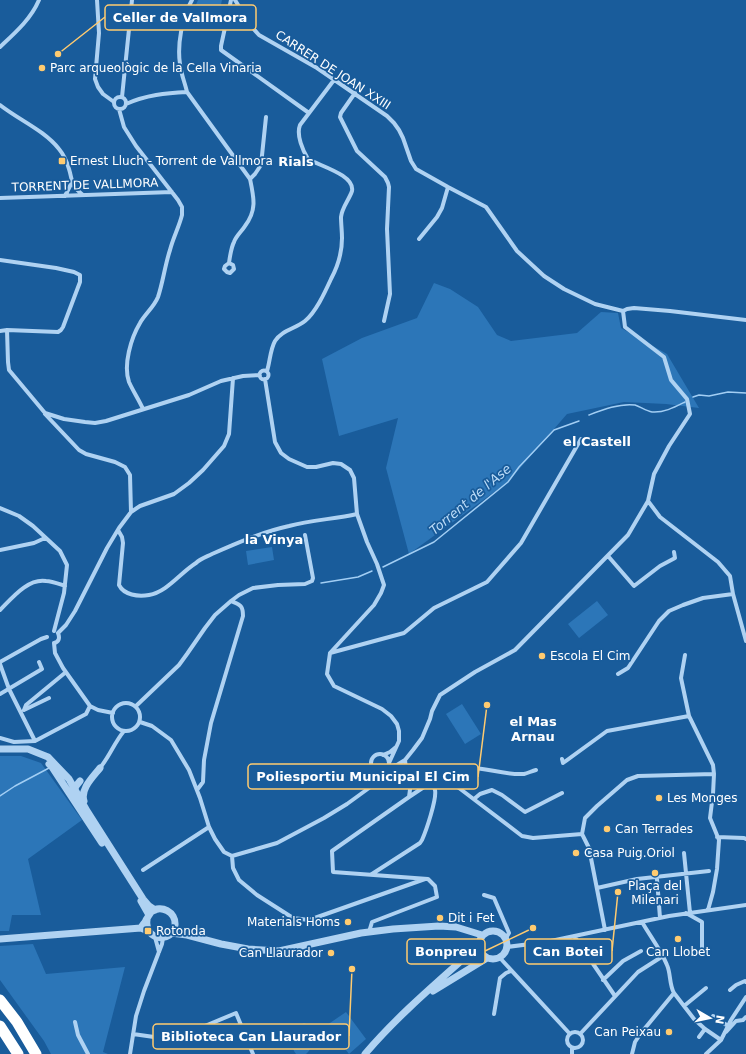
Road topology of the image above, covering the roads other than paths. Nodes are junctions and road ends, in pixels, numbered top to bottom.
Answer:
1 (39, 0) edge
2 (97, 0) edge
3 (132, 0) edge
4 (192, 0) edge
5 (231, 0) edge
6 (235, 0) edge
7 (0, 47) edge
8 (334, 80) junction
9 (187, 92) junction
10 (355, 94) junction
11 (122, 97) junction
12 (114, 102) junction
13 (126, 104) junction
14 (0, 105) edge
15 (118, 109) junction
16 (309, 113) junction
17 (266, 117) dead end
18 (250, 179) junction
19 (72, 182) junction
20 (448, 187) junction
21 (172, 192) junction
22 (83, 195) junction
23 (65, 196) junction
24 (0, 198) edge
25 (419, 239) dead end
26 (0, 260) edge
27 (229, 263) dead end
28 (623, 311) junction
29 (746, 320) edge
30 (384, 321) dead end
31 (7, 330) junction
32 (0, 331) edge
33 (267, 371) junction
34 (260, 375) junction
35 (233, 378) junction
36 (265, 379) junction
37 (143, 409) junction
38 (45, 413) junction
39 (580, 439) dead end
40 (648, 502) junction
41 (0, 508) edge
42 (131, 512) junction
43 (357, 514) junction
44 (118, 530) junction
45 (305, 535) dead end
46 (45, 538) junction
47 (0, 550) edge
48 (674, 552) dead end
49 (608, 556) junction
50 (65, 586) junction
51 (734, 594) junction
52 (231, 601) junction
53 (0, 610) edge
54 (51, 633) junction
55 (746, 641) edge
56 (54, 643) junction
57 (330, 653) junction
58 (685, 656) dead end
59 (39, 662) dead end
60 (0, 663) edge
61 (66, 672) junction
62 (618, 674) dead end
63 (9, 690) junction
64 (0, 694) edge
65 (40, 694) junction
66 (49, 698) dead end
67 (42, 701) junction
68 (90, 706) junction
69 (136, 706) junction
70 (22, 710) junction
71 (113, 713) junction
72 (689, 716) junction
73 (140, 722) junction
74 (124, 731) junction
75 (0, 738) edge
76 (35, 741) junction
77 (396, 747) junction
78 (0, 749) edge
79 (39, 753) junction
80 (383, 755) junction
81 (393, 755) junction
82 (562, 759) dead end
83 (405, 760) junction
84 (399, 763) junction
85 (389, 764) junction
86 (52, 767) junction
87 (100, 768) junction
88 (374, 770) junction
89 (536, 770) dead end
90 (383, 771) junction
91 (714, 774) junction
92 (91, 775) joint
93 (442, 775) junction
94 (410, 778) junction
95 (69, 779) junction
96 (374, 780) junction
97 (80, 781) junction
98 (85, 787) junction
99 (75, 790) junction
100 (197, 790) junction
101 (562, 793) dead end
102 (409, 796) junction
103 (474, 799) junction
104 (87, 811) junction
105 (209, 827) junction
106 (92, 828) junction
107 (582, 834) junction
108 (717, 836) junction
109 (746, 839) edge
110 (684, 853) dead end
111 (232, 856) junction
112 (143, 870) dead end
113 (709, 871) dead end
114 (686, 873) junction
115 (372, 874) junction
116 (428, 878) junction
117 (657, 879) dead end
118 (597, 888) junction
119 (484, 895) dead end
120 (746, 906) edge
121 (155, 910) junction
122 (708, 910) junction
123 (688, 913) junction
124 (148, 918) junction
125 (660, 918) junction
126 (642, 922) junction
127 (175, 926) junction
128 (141, 928) junction
129 (605, 930) junction
130 (148, 931) junction
131 (369, 932) junction
132 (171, 934) junction
133 (187, 935) junction
134 (482, 935) junction
135 (574, 936) junction
136 (155, 937) junction
137 (163, 938) junction
138 (506, 938) junction
139 (0, 939) edge
140 (478, 945) junction
141 (507, 948) junction
142 (641, 950) dead end
143 (702, 951) dead end
144 (159, 952) junction
145 (663, 956) junction
146 (487, 958) junction
147 (500, 958) junction
148 (512, 971) junction
149 (603, 980) junction
150 (746, 982) edge
151 (706, 988) dead end
152 (730, 990) dead end
153 (674, 993) junction
154 (615, 996) junction
155 (746, 998) edge
156 (0, 1000) edge
157 (418, 1000) junction
158 (684, 1006) junction
159 (494, 1014) dead end
160 (713, 1016) dead end
161 (746, 1017) edge
162 (75, 1022) dead end
163 (0, 1026) edge
164 (728, 1026) junction
165 (705, 1029) junction
166 (132, 1034) junction
167 (570, 1034) junction
168 (580, 1034) junction
169 (699, 1037) dead end
170 (722, 1038) junction
171 (572, 1048) junction
172 (18, 1054) edge
173 (36, 1054) edge
174 (88, 1054) edge
175 (130, 1054) edge
176 (253, 1054) edge
177 (365, 1054) edge
178 (572, 1054) edge
179 (632, 1054) edge
180 (706, 1054) edge

1 - 7 street
2 - 12 street
3 - 11 street
4 - 9 street
5 - 16 street
6 - 8 street, CARRER DE JOAN XXIII
8 - 10 street, CARRER DE JOAN XXIII
8 - 16 street
9 - 13 street
9 - 18 street
10 - 20 street, CARRER DE JOAN XXIII
10 - 30 street
11 - 12 street
11 - 13 street
12 - 15 street
13 - 15 street
14 - 19 street
15 - 21 street
16 - 33 street
17 - 18 street
18 - 27 street
19 - 22 street
19 - 23 street
20 - 25 street
20 - 28 street, CARRER DE JOAN XXIII
21 - 22 street, TORRENT DE VALLMORA
21 - 37 street
22 - 23 street, TORRENT DE VALLMORA
23 - 24 street, TORRENT DE VALLMORA
26 - 31 street
28 - 29 street
28 - 40 street
31 - 32 street
31 - 38 street
33 - 34 street
33 - 36 street
34 - 35 street
34 - 36 street
35 - 37 street
35 - 42 street
36 - 43 street
37 - 38 street
38 - 42 street
39 - 57 street
40 - 49 street
40 - 51 street
41 - 46 street
42 - 44 street
43 - 44 street
43 - 57 street
44 - 54 street
45 - 52 street
46 - 47 street
46 - 50 street
48 - 49 street
49 - 83 street
50 - 53 street
50 - 54 street
51 - 55 street
51 - 62 street
52 - 69 street
52 - 100 street
54 - 56 street
54 - 56 street
54 - 60 street
56 - 61 street
57 - 77 street
58 - 72 street
59 - 63 street
60 - 63 street
61 - 65 street
61 - 68 street
63 - 64 street
63 - 70 street
65 - 67 street
65 - 70 street
66 - 67 street
67 - 70 street
68 - 71 street
68 - 76 street
69 - 71 street
69 - 73 street
70 - 76 street
71 - 74 street
72 - 82 street
72 - 91 street
73 - 74 street
73 - 100 street
74 - 87 street
75 - 76 street
77 - 80 street
77 - 81 street
78 - 79 street
79 - 86 street
79 - 95 street
80 - 85 street
80 - 88 street
81 - 84 street
81 - 85 street
83 - 84 street
83 - 94 street
84 - 85 street
85 - 90 street
86 - 99 street
86 - 106 street
87 - 92 street
87 - 98 street
88 - 90 street
88 - 96 street
89 - 93 street
90 - 94 street
90 - 96 street
91 - 107 street
91 - 108 street
92 - 97 street
93 - 94 street
93 - 103 street
94 - 102 street
95 - 97 street
95 - 99 street
96 - 111 street
97 - 99 street
98 - 99 street
98 - 104 street
99 - 104 street
99 - 106 street
100 - 105 street
101 - 103 street
102 - 115 street
102 - 115 street
103 - 107 street
104 - 121 street
105 - 111 street
105 - 112 street
106 - 124 street
107 - 118 street
108 - 109 street
108 - 122 street
110 - 114 street
111 - 116 street
113 - 114 street
114 - 118 street
114 - 123 street
115 - 116 street
116 - 131 street
117 - 125 street
118 - 129 street
119 - 138 street
120 - 122 street
121 - 124 street
121 - 127 street
122 - 123 street
123 - 125 street
123 - 143 street
124 - 128 street
124 - 130 street
125 - 126 street
126 - 129 street
126 - 145 street
127 - 132 street
127 - 133 street
128 - 130 street
128 - 139 street
129 - 135 street
130 - 136 street
131 - 133 street
131 - 134 street
132 - 133 street
132 - 137 street
134 - 138 street
134 - 140 street
135 - 141 street
135 - 149 street
136 - 137 street
136 - 144 street
137 - 144 street
138 - 141 street
140 - 146 street
140 - 157 street
141 - 147 street
142 - 149 street
144 - 166 street
145 - 153 street
145 - 154 street
146 - 147 street
146 - 157 street
147 - 148 street
148 - 159 street
148 - 167 street
149 - 154 street
150 - 152 street
151 - 158 street
153 - 158 street
153 - 179 street
154 - 168 street
155 - 164 street
156 - 173 highway
157 - 177 street
158 - 165 street
160 - 164 street
161 - 170 street
162 - 174 street
163 - 172 highway
164 - 170 street
165 - 169 street
165 - 170 street
166 - 175 street
166 - 176 street
167 - 168 street
167 - 171 street
168 - 171 street
170 - 180 street
171 - 178 street

